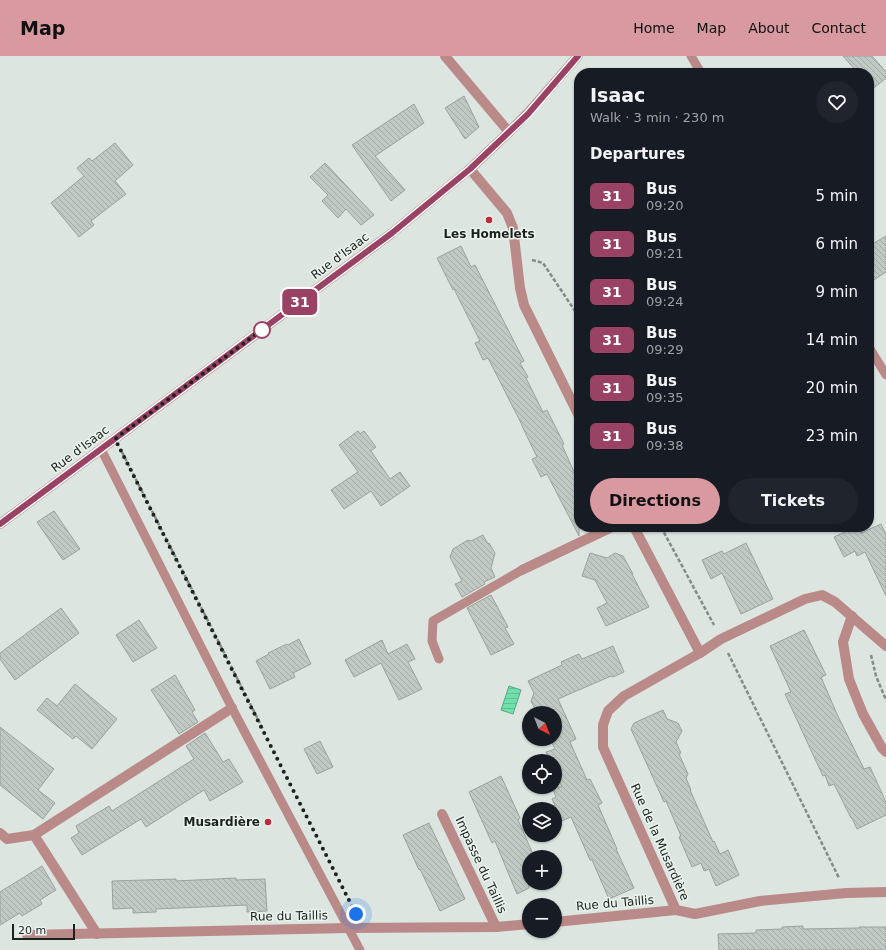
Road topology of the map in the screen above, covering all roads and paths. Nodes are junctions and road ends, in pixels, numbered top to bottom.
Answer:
1 (446, 56) edge
2 (578, 56) edge
3 (691, 56) edge
4 (698, 68) edge
5 (509, 132) junction
6 (470, 169) junction
7 (517, 254) junction
8 (574, 310) edge
9 (874, 355) edge
10 (886, 375) edge
11 (574, 406) edge
12 (115, 439) junction
13 (101, 449) junction
14 (0, 524) edge
15 (602, 532) edge
16 (637, 532) edge
17 (664, 532) edge
18 (522, 570) joint
19 (852, 616) junction
20 (721, 639) junction
21 (886, 646) edge
22 (869, 648) dead end
23 (700, 652) junction
24 (439, 659) dead end
25 (886, 700) edge
26 (232, 708) junction
27 (263, 729) dead end
28 (886, 752) edge
29 (442, 814) dead end
30 (0, 833) edge
31 (34, 835) junction
32 (886, 892) edge
33 (846, 893) junction
34 (676, 910) junction
35 (562, 921) edge
36 (522, 925) edge
37 (496, 927) junction
38 (348, 928) junction
39 (97, 934) junction
40 (27, 935) dead end
41 (360, 950) edge

1 - 5 street
2 - 5 street, Rue d'Isaac
3 - 4 lane
5 - 6 street, Rue d'Isaac
6 - 7 street
6 - 12 street, Rue d'Isaac
7 - 8 path
7 - 11 street
9 - 10 lane
12 - 13 street, Rue d'Isaac
12 - 27 path
13 - 14 street, Rue d'Isaac
13 - 26 lane
15 - 18 street
16 - 23 street
17 - 20 path
18 - 24 lane
19 - 20 street, Rue de la Musardière
19 - 21 street, Rue de la Musardière
19 - 28 street
20 - 23 street, Rue de la Musardière
20 - 33 path
22 - 25 path
23 - 34 street, Rue de la Musardière
26 - 31 street
26 - 38 lane
29 - 37 street, Impasse du Taillis
30 - 31 street
31 - 39 street
32 - 33 street, Rue de la Musardière
33 - 34 street, Rue de la Musardière
34 - 35 street, Rue du Taillis
36 - 37 street, Rue du Taillis
37 - 38 street, Rue du Taillis
38 - 39 street, Rue du Taillis
38 - 41 lane
39 - 40 street, Rue du Taillis

